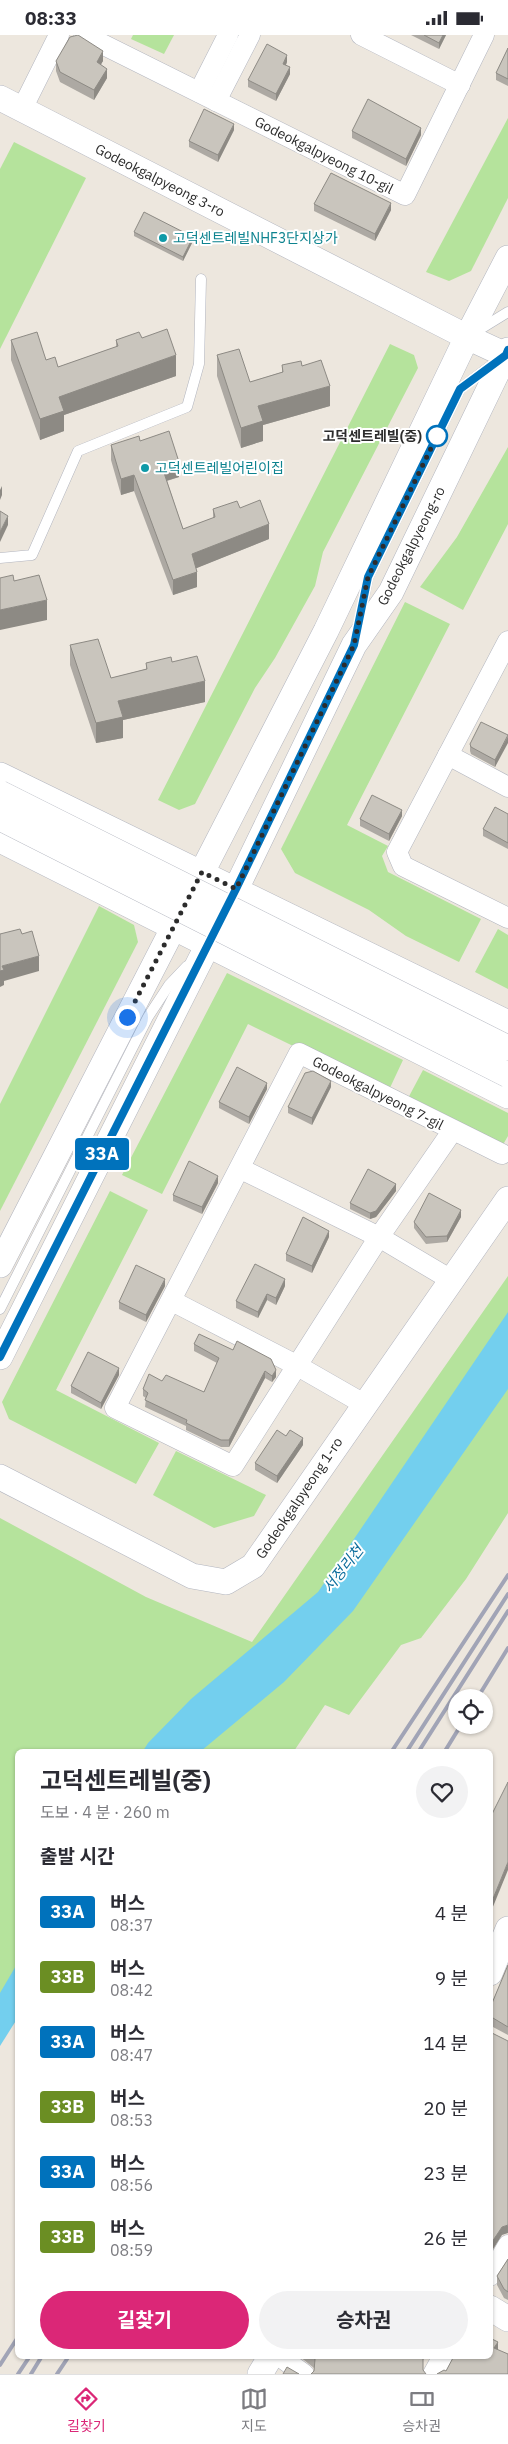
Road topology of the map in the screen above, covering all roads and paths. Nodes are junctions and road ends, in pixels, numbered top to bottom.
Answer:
1 (60, 35) edge
2 (84, 35) edge
3 (228, 35) edge
4 (250, 35) edge
5 (361, 35) edge
6 (484, 35) edge
7 (460, 85) junction
8 (208, 97) junction
9 (11, 103) edge
10 (508, 258) edge
11 (201, 279) dead end
12 (508, 312) edge
13 (467, 337) junction
14 (507, 353) edge
15 (0, 558) edge
16 (508, 641) edge
17 (503, 661) edge
18 (448, 755) junction
19 (0, 775) edge
20 (508, 787) edge
21 (0, 793) edge
22 (0, 818) edge
23 (0, 840) edge
24 (202, 872) junction
25 (236, 889) junction
26 (508, 918) edge
27 (173, 929) junction
28 (207, 946) junction
29 (459, 998) junction
30 (508, 1023) edge
31 (508, 1049) edge
32 (430, 1055) junction
33 (508, 1075) edge
34 (508, 1096) edge
35 (453, 1130) junction
36 (502, 1154) dead end
37 (241, 1169) junction
38 (508, 1199) edge
39 (379, 1237) junction
40 (0, 1265) edge
41 (453, 1281) junction
42 (172, 1301) junction
43 (0, 1309) edge
44 (0, 1357) edge
45 (296, 1365) junction
46 (364, 1404) junction
47 (0, 1477) edge
48 (508, 1929) edge
49 (493, 1966) edge
50 (508, 2245) edge
51 (493, 2271) edge
52 (493, 2310) edge
53 (508, 2319) edge
54 (269, 2359) edge
55 (283, 2359) edge
56 (441, 2359) edge
57 (260, 2374) edge
58 (304, 2374) edge
59 (433, 2374) edge

1 - 9 street
2 - 8 street, Godeokgalpyeong 10-gil
3 - 8 street
4 - 8 street
5 - 7 street
6 - 7 street, Godeokgalpyeong 10-gil
7 - 8 street, Godeokgalpyeong 10-gil
9 - 13 street, Godeokgalpyeong 3-ro
10 - 13 street
11 - 15 lane
12 - 13 lane
13 - 14 street, Godeokgalpyeong 3-ro
13 - 24 street
14 - 25 street, Godeokgalpyeong-ro
16 - 17 street
17 - 18 street
18 - 20 street
18 - 26 street
19 - 24 street
21 - 31 street, bridge
22 - 33 street, bridge
23 - 27 street
24 - 25 street
24 - 27 street
25 - 28 street, Godeokgalpyeong-ro
25 - 29 street
27 - 28 street
27 - 40 street
28 - 32 street
28 - 43 lane
28 - 44 street, Godeokgalpyeong-ro
29 - 30 street
29 - 32 street
32 - 34 street
35 - 36 street
35 - 37 street, Godeokgalpyeong 7-gil
35 - 39 street, Godeokgalpyeong 7-gil
37 - 39 street
37 - 42 street, Godeokgalpyeong 7-gil
38 - 41 street, Godeokgalpyeong 1-ro
39 - 41 street
39 - 45 street, Godeokgalpyeong 7-gil
41 - 46 street, Godeokgalpyeong 1-ro
42 - 45 street
42 - 45 street, Godeokgalpyeong 7-gil
45 - 46 street
46 - 47 street, Godeokgalpyeong 1-ro
48 - 49 street
50 - 51 street
52 - 53 street
54 - 57 street
55 - 58 street
56 - 59 street

